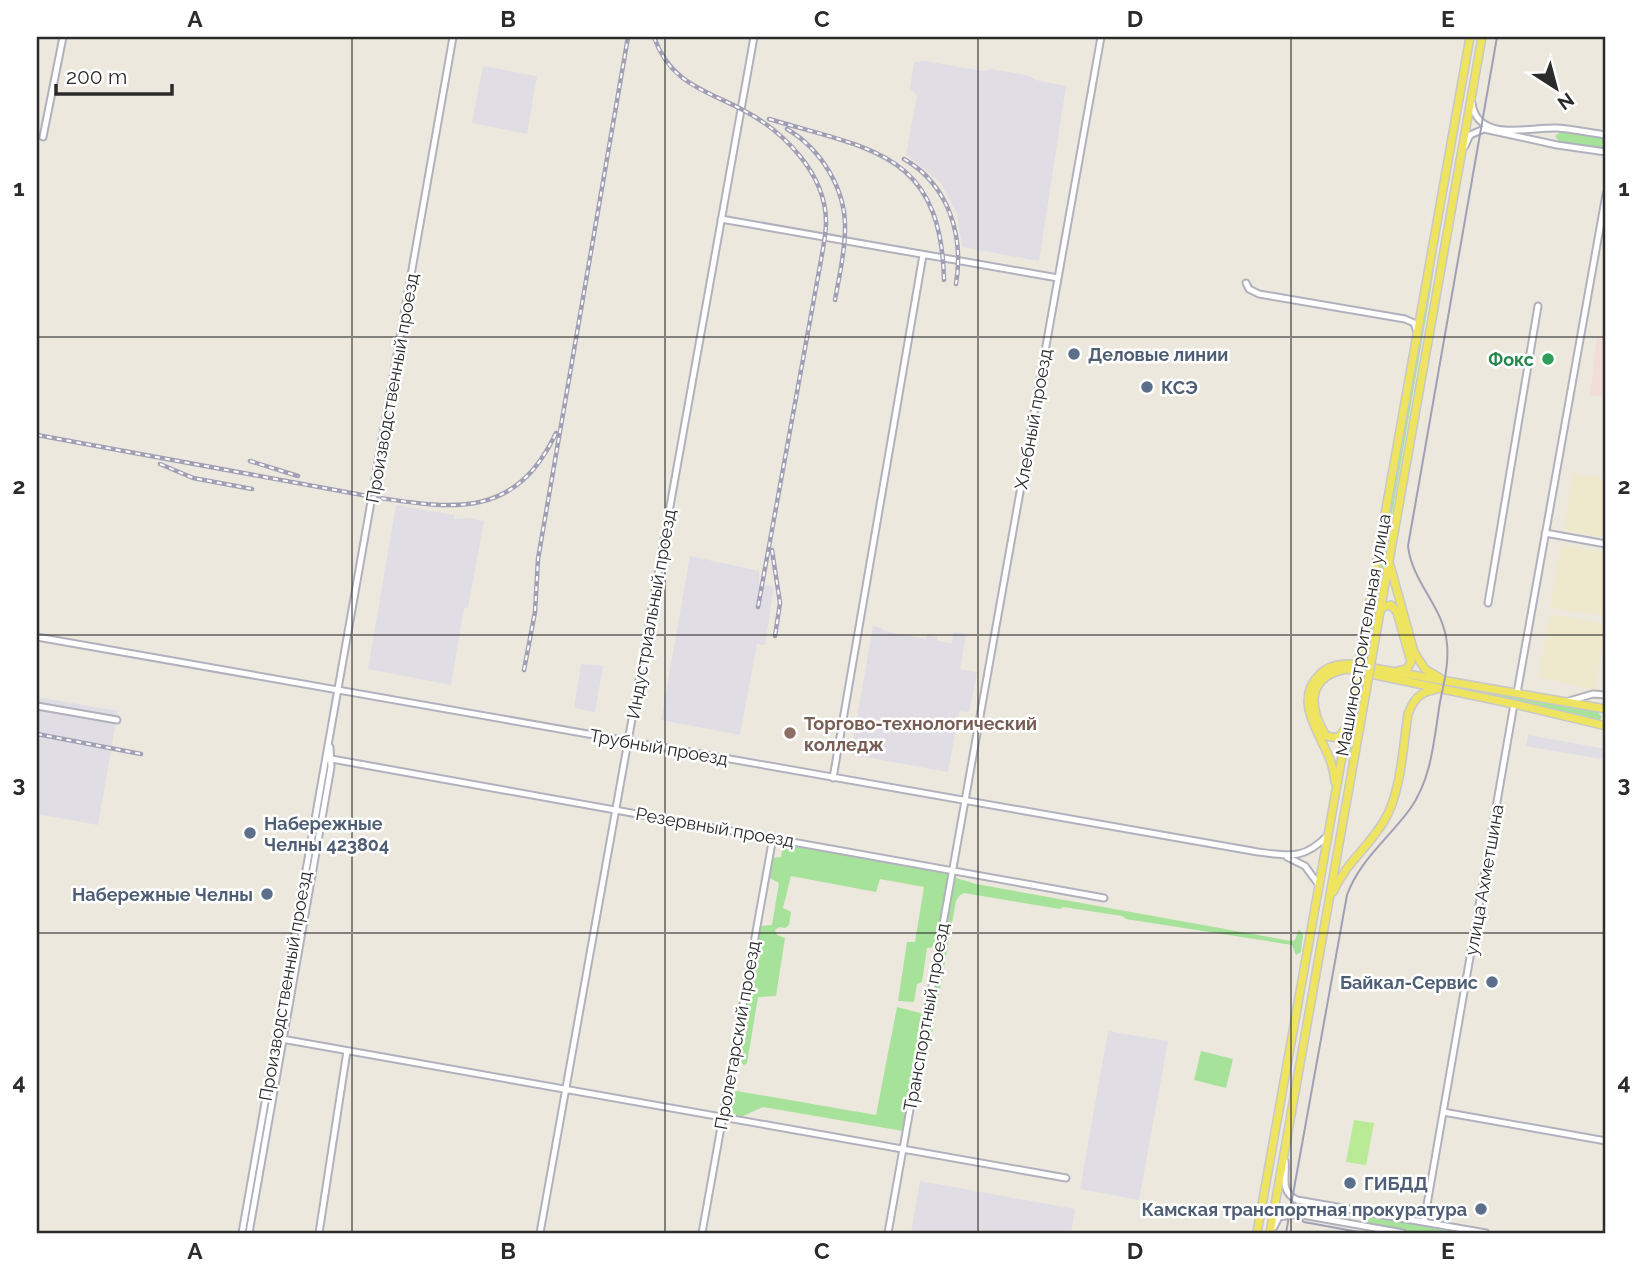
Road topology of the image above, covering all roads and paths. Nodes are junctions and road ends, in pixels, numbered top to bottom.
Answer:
1 (64, 37) edge
2 (453, 37) edge
3 (754, 37) edge
4 (1101, 37) edge
5 (1470, 37) edge
6 (1482, 37) edge
7 (1471, 97) junction
8 (1484, 127) junction
9 (1559, 129) junction
10 (1606, 135) edge
11 (43, 137) dead end
12 (1557, 145) junction
13 (1461, 151) junction
14 (1606, 152) edge
15 (1606, 194) edge
16 (721, 219) junction
17 (1450, 225) junction
18 (1438, 226) junction
19 (923, 255) junction
20 (1429, 268) junction
21 (1440, 268) junction
22 (1058, 278) junction
23 (1246, 283) dead end
24 (1538, 306) dead end
25 (1422, 307) junction
26 (1405, 319) junction
27 (1417, 333) junction
28 (1545, 533) junction
29 (1606, 544) edge
30 (1389, 560) junction
31 (1488, 603) dead end
32 (1380, 612) junction
33 (37, 636) edge
34 (1394, 671) junction
35 (1450, 682) junction
36 (1473, 685) junction
37 (1440, 689) junction
38 (338, 690) junction
39 (1517, 693) junction
40 (1471, 695) junction
41 (1606, 695) edge
42 (1566, 702) junction
43 (1514, 704) junction
44 (37, 706) edge
45 (1597, 707) junction
46 (1606, 709) edge
47 (117, 720) dead end
48 (1594, 723) junction
49 (1347, 726) junction
50 (1606, 726) edge
51 (628, 741) junction
52 (328, 758) junction
53 (1340, 768) junction
54 (1352, 771) junction
55 (833, 778) junction
56 (1336, 789) junction
57 (965, 801) junction
58 (616, 809) junction
59 (1328, 835) junction
60 (772, 837) junction
61 (309, 850) junction
62 (317, 851) junction
63 (1281, 855) junction
64 (952, 870) junction
65 (1319, 885) junction
66 (1104, 898) dead end
67 (1328, 902) junction
68 (1297, 1011) junction
69 (1309, 1013) junction
70 (276, 1038) junction
71 (284, 1040) junction
72 (1290, 1048) junction
73 (1302, 1050) junction
74 (347, 1051) junction
75 (566, 1090) junction
76 (1443, 1112) junction
77 (722, 1118) junction
78 (1606, 1141) edge
79 (903, 1149) junction
80 (1284, 1154) junction
81 (1066, 1178) dead end
82 (1322, 1205) junction
83 (1367, 1213) junction
84 (1320, 1218) junction
85 (1424, 1223) junction
86 (1366, 1226) junction
87 (1469, 1232) edge
88 (242, 1233) edge
89 (249, 1233) edge
90 (319, 1233) edge
91 (540, 1233) edge
92 (702, 1233) edge
93 (888, 1233) edge
94 (1257, 1233) edge
95 (1271, 1233) edge
96 (1403, 1233) edge
97 (1486, 1233) edge

1 - 11 street
2 - 38 street, Производственный проезд
3 - 16 street, Индустриальный проезд
4 - 22 street, Хлебный проезд
5 - 18 main road, Машиностроительная улица
6 - 7 main road, Машиностроительная улица
7 - 8 street
7 - 13 main road, Машиностроительная улица
8 - 9 street
8 - 12 street
8 - 13 street
9 - 10 street
9 - 12 street
12 - 14 street
13 - 17 main road, Машиностроительная улица
15 - 28 street
16 - 19 street
16 - 51 street, Индустриальный проезд
17 - 18 main road
17 - 21 main road, Машиностроительная улица
18 - 20 main road, Машиностроительная улица
19 - 22 street
19 - 55 street
20 - 21 main road
20 - 25 main road, Машиностроительная улица
21 - 30 main road, Машиностроительная улица
22 - 57 street, Хлебный проезд
23 - 26 street
24 - 31 street
25 - 26 street
25 - 27 main road, Машиностроительная улица
26 - 27 street
27 - 49 main road, Машиностроительная улица, bridge
28 - 29 street
28 - 39 street
30 - 32 main road, Машиностроительная улица
30 - 35 main road
32 - 34 main road
32 - 54 main road, Машиностроительная улица, bridge
33 - 38 street, Трубный проезд
34 - 35 main road
34 - 56 main road
35 - 36 main road
36 - 39 main road
36 - 40 main road
37 - 40 main road
37 - 49 main road
37 - 67 main road
38 - 51 street, Трубный проезд
38 - 52 street, Производственный проезд
39 - 42 main road
40 - 43 main road
41 - 42 street
42 - 45 main road
43 - 48 main road
43 - 76 street, улица Ахметшина
44 - 47 street
45 - 46 main road
45 - 48 main road
48 - 50 main road
49 - 53 main road, Машиностроительная улица
51 - 55 street, Трубный проезд
51 - 58 street, Индустриальный проезд
52 - 58 street, Резервный проезд
52 - 61 street, Производственный проезд
52 - 62 street, Производственный проезд
53 - 54 main road
53 - 56 main road, Машиностроительная улица
54 - 67 main road, Машиностроительная улица
55 - 57 street, Трубный проезд
56 - 59 main road, Машиностроительная улица
57 - 63 street, Трубный проезд
57 - 64 street, Транспортный проезд
58 - 60 street, Резервный проезд
58 - 75 street, Индустриальный проезд
59 - 63 street
59 - 65 main road, Машиностроительная улица
60 - 64 street, Резервный проезд
60 - 77 street, Пролетарский проезд
61 - 62 street
61 - 70 street, Производственный проезд
62 - 71 street, Производственный проезд
63 - 65 street
64 - 66 street, Резервный проезд
64 - 79 street, Транспортный проезд
65 - 68 main road, Машиностроительная улица
67 - 69 main road, Машиностроительная улица
68 - 69 main road
68 - 72 main road, Машиностроительная улица
69 - 73 main road, Машиностроительная улица
70 - 71 street
70 - 88 street, Производственный проезд
71 - 74 street
71 - 89 street, Производственный проезд
72 - 73 main road
72 - 94 main road, Машиностроительная улица
73 - 80 main road, Машиностроительная улица
74 - 75 street
74 - 90 street
75 - 77 street
75 - 91 street, Индустриальный проезд
76 - 78 street
76 - 85 street, улица Ахметшина
77 - 79 street
77 - 92 street, Пролетарский проезд
79 - 81 street
79 - 93 street, Транспортный проезд
80 - 82 street
80 - 95 main road, Машиностроительная улица
82 - 83 street
82 - 84 street
83 - 85 street
83 - 86 street
84 - 86 street
84 - 95 street
85 - 87 street
86 - 96 street
87 - 97 street

